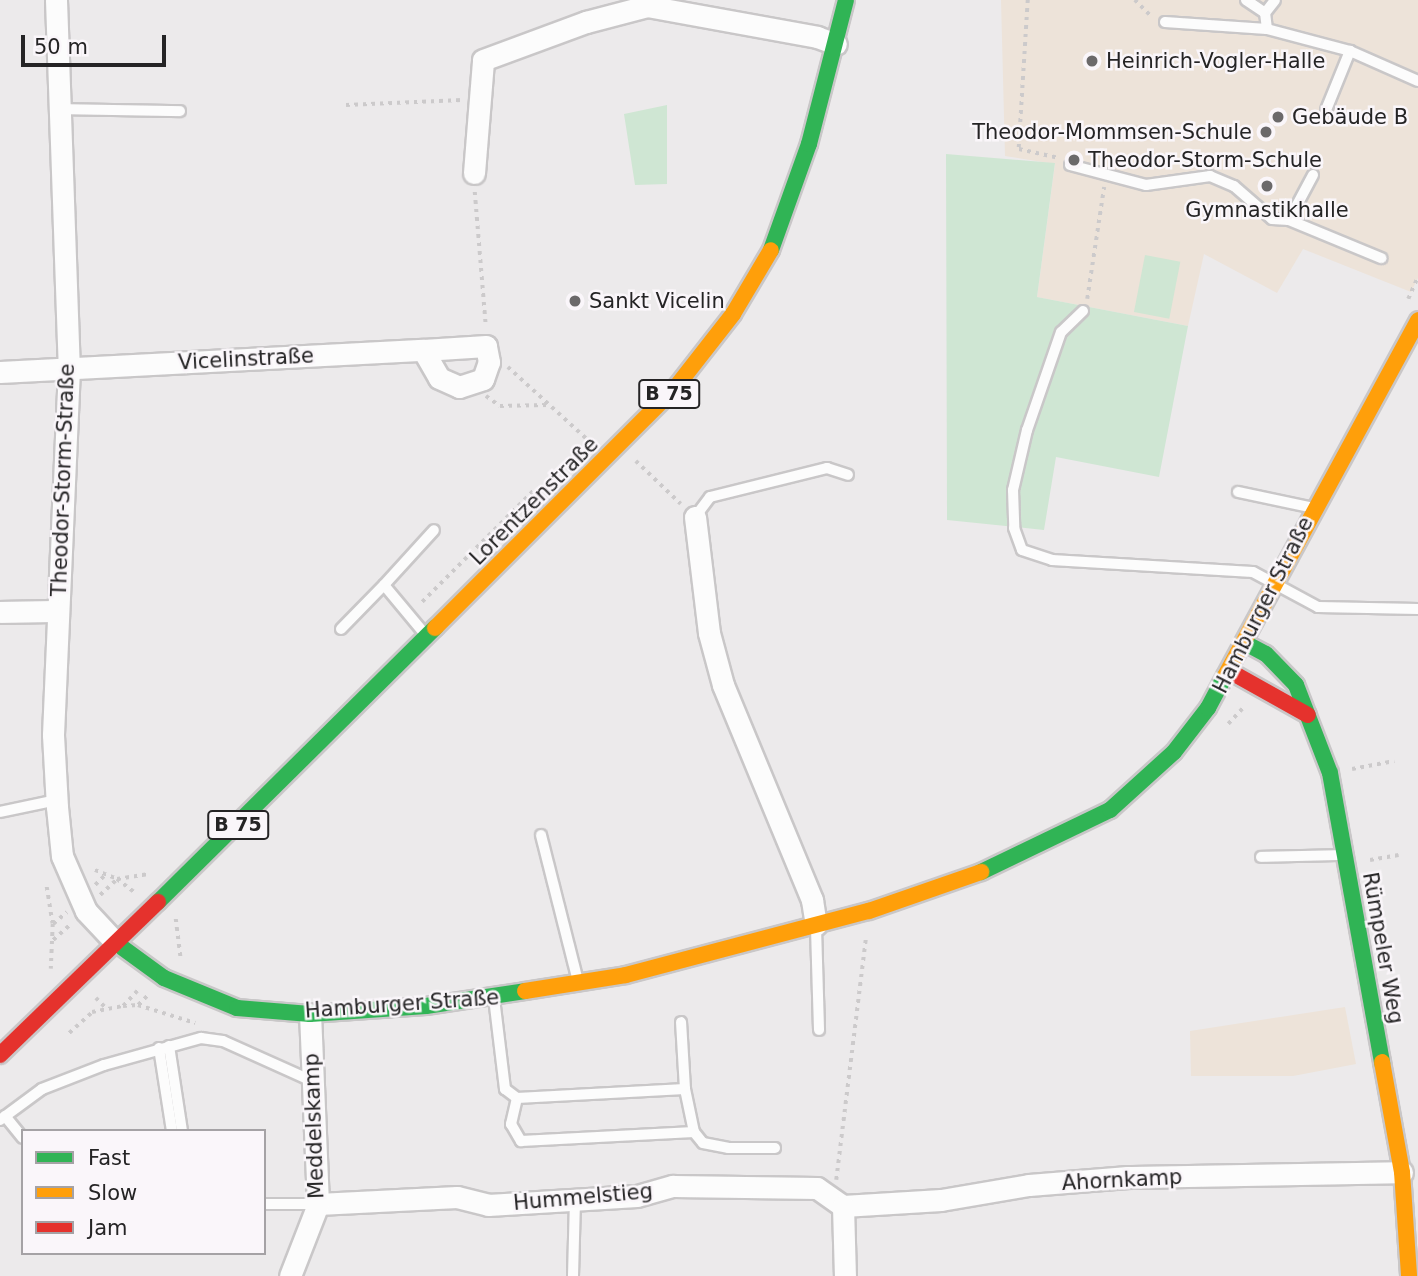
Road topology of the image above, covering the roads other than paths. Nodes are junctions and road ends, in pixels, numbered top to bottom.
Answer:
1 (56, 0) edge
2 (846, 0) edge
3 (1245, 0) edge
4 (1275, 0) edge
5 (1265, 13) junction
6 (1164, 22) road end
7 (1267, 29) junction
8 (835, 44) junction
9 (1350, 51) junction
10 (1418, 81) edge
11 (60, 109) junction
12 (1326, 110) dead end
13 (180, 111) dead end
14 (1070, 165) road end
15 (474, 173) road end
16 (1313, 175) dead end
17 (1289, 220) junction
18 (1381, 258) dead end
19 (1083, 311) road end
20 (1418, 320) edge
21 (424, 350) junction
22 (69, 368) junction
23 (0, 372) edge
24 (848, 475) dead end
25 (1238, 492) dead end
26 (1314, 508) junction
27 (695, 517) joint
28 (435, 530) dead end
29 (1274, 582) junction
30 (384, 585) junction
31 (1418, 609) edge
32 (57, 611) junction
33 (0, 612) edge
34 (341, 629) dead end
35 (428, 637) junction
36 (1247, 644) junction
37 (1231, 672) junction
38 (1308, 715) junction
39 (57, 800) junction
40 (0, 811) edge
41 (541, 835) dead end
42 (1261, 857) dead end
43 (1346, 859) junction
44 (816, 925) junction
45 (116, 943) junction
46 (578, 983) junction
47 (494, 998) junction
48 (310, 1013) junction
49 (681, 1022) dead end
50 (819, 1030) dead end
51 (164, 1047) junction
52 (0, 1055) edge
53 (312, 1082) junction
54 (685, 1089) junction
55 (517, 1098) junction
56 (2, 1118) edge
57 (172, 1129) edge
58 (182, 1129) edge
59 (694, 1132) junction
60 (21, 1136) edge
61 (775, 1148) dead end
62 (1402, 1171) junction
63 (575, 1200) junction
64 (838, 1201) junction
65 (266, 1204) edge
66 (318, 1204) junction
67 (290, 1276) edge
68 (573, 1276) edge
69 (845, 1276) edge
70 (1409, 1276) edge

1 - 11 street, Theodor-Storm-Straße
2 - 8 street, Lorentzenstraße / B 75
3 - 5 lane
4 - 5 lane
5 - 7 lane
6 - 7 lane
7 - 9 lane
8 - 15 street
8 - 35 street, Lorentzenstraße / B 75
9 - 10 lane
9 - 12 lane
11 - 13 lane
11 - 22 street, Theodor-Storm-Straße
14 - 17 lane
16 - 17 lane
17 - 18 lane
19 - 29 lane
20 - 26 street, Hamburger Straße
21 - 21 street, Vicelinstraße
21 - 22 street, Vicelinstraße
22 - 23 street, Vicelinstraße
22 - 32 street, Theodor-Storm-Straße
24 - 27 lane
25 - 26 lane
26 - 29 street, Hamburger Straße
27 - 44 street
28 - 30 lane
29 - 31 lane
29 - 36 street, Hamburger Straße
30 - 34 lane
30 - 35 lane
32 - 33 street
32 - 39 street, Theodor-Storm-Straße
35 - 45 street, Lorentzenstraße / B 75
36 - 37 street, Hamburger Straße
36 - 38 street, Rümpeler Weg
37 - 38 street
37 - 44 street, Hamburger Straße
38 - 43 street, Rümpeler Weg
39 - 40 lane
39 - 45 street, Theodor-Storm-Straße
41 - 46 lane
42 - 43 lane
43 - 62 street, Rümpeler Weg
44 - 46 street, Hamburger Straße
44 - 50 lane
45 - 48 street, Hamburger Straße
45 - 52 street, B 75
46 - 47 street, Hamburger Straße
47 - 48 street, Hamburger Straße
47 - 55 lane
48 - 53 street, Meddelskamp
49 - 54 lane
51 - 53 lane
51 - 56 lane
51 - 57 lane
51 - 58 lane
53 - 66 street, Meddelskamp
54 - 55 lane
54 - 59 lane
55 - 59 lane
56 - 60 lane
59 - 61 lane
62 - 64 street, Ahornkamp
62 - 70 street, Rümpeler Weg
63 - 64 street, Hummelstieg
63 - 66 street, Hummelstieg
63 - 68 lane
64 - 69 street
65 - 66 lane
66 - 67 street, Meddelskamp

